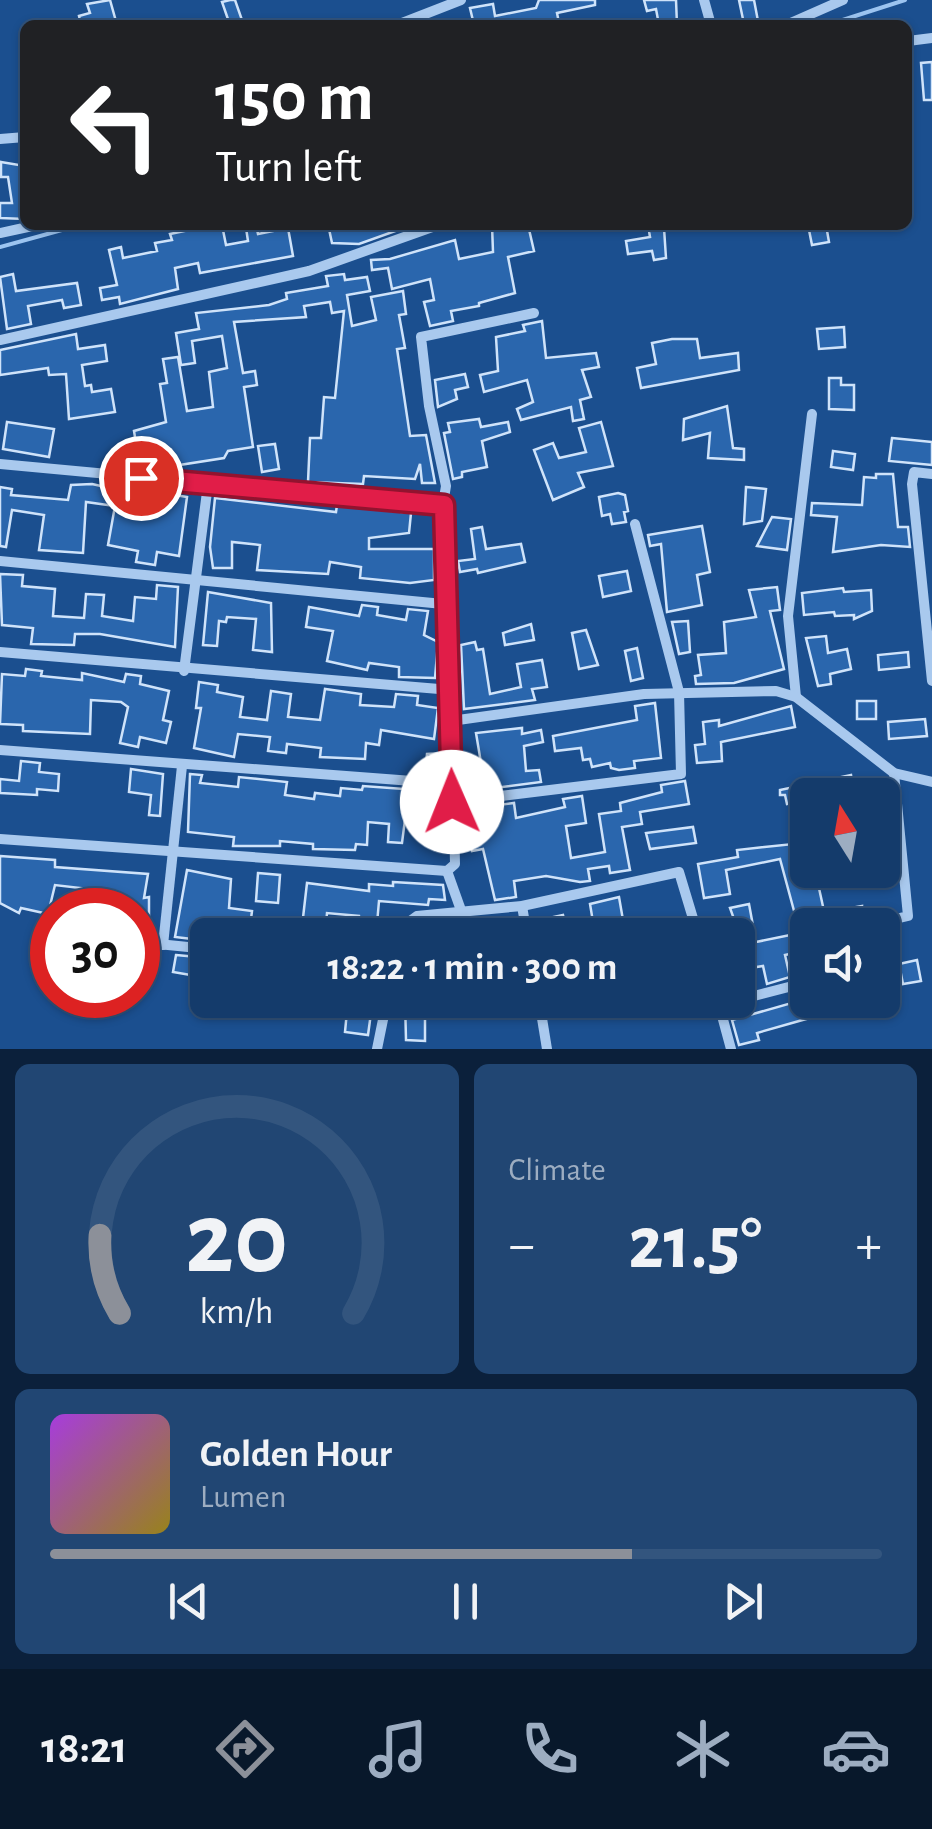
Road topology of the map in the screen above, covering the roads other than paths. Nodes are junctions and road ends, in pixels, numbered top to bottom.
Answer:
1 (461, 0) edge
2 (843, 0) edge
3 (410, 20) edge
4 (797, 20) edge
5 (424, 230) edge
6 (534, 314) dead end
7 (0, 340) edge
8 (812, 414) dead end
9 (0, 464) edge
10 (932, 474) edge
11 (208, 484) junction
12 (444, 505) junction
13 (636, 524) dead end
14 (0, 561) edge
15 (194, 580) junction
16 (443, 604) junction
17 (0, 652) edge
18 (184, 670) junction
19 (932, 682) edge
20 (451, 690) junction
21 (679, 692) junction
22 (796, 697) junction
23 (451, 721) junction
24 (0, 750) edge
25 (182, 766) junction
26 (894, 773) junction
27 (932, 782) edge
28 (452, 784) junction
29 (452, 802) junction
30 (0, 839) edge
31 (176, 855) junction
32 (448, 871) junction
33 (522, 906) junction
34 (462, 913) junction
35 (414, 918) edge
36 (524, 918) edge
37 (693, 918) edge
38 (900, 918) edge
39 (160, 945) edge
40 (163, 945) junction
41 (190, 947) edge
42 (790, 986) edge
43 (755, 994) edge
44 (384, 1018) edge
45 (542, 1018) edge
46 (722, 1018) edge
47 (378, 1049) edge
48 (547, 1049) edge
49 (731, 1049) edge

1 - 3 street
2 - 4 street
5 - 7 street
6 - 12 street
8 - 22 street
9 - 11 street
10 - 19 street
11 - 12 street
11 - 15 street
12 - 16 street
13 - 21 street
14 - 15 street
15 - 16 street
15 - 18 street
16 - 20 street
17 - 18 street
18 - 20 street
20 - 23 street
21 - 22 street
21 - 23 street
21 - 29 street
22 - 26 street
23 - 28 street
24 - 25 street
25 - 28 street
25 - 31 street
26 - 27 street
26 - 38 street
28 - 29 street
29 - 32 street
30 - 31 street
31 - 32 street
31 - 40 street
32 - 34 street
33 - 34 street
33 - 36 street
33 - 37 street
34 - 35 street
39 - 40 street
40 - 41 street
42 - 43 street
44 - 47 street
45 - 48 street
46 - 49 street

